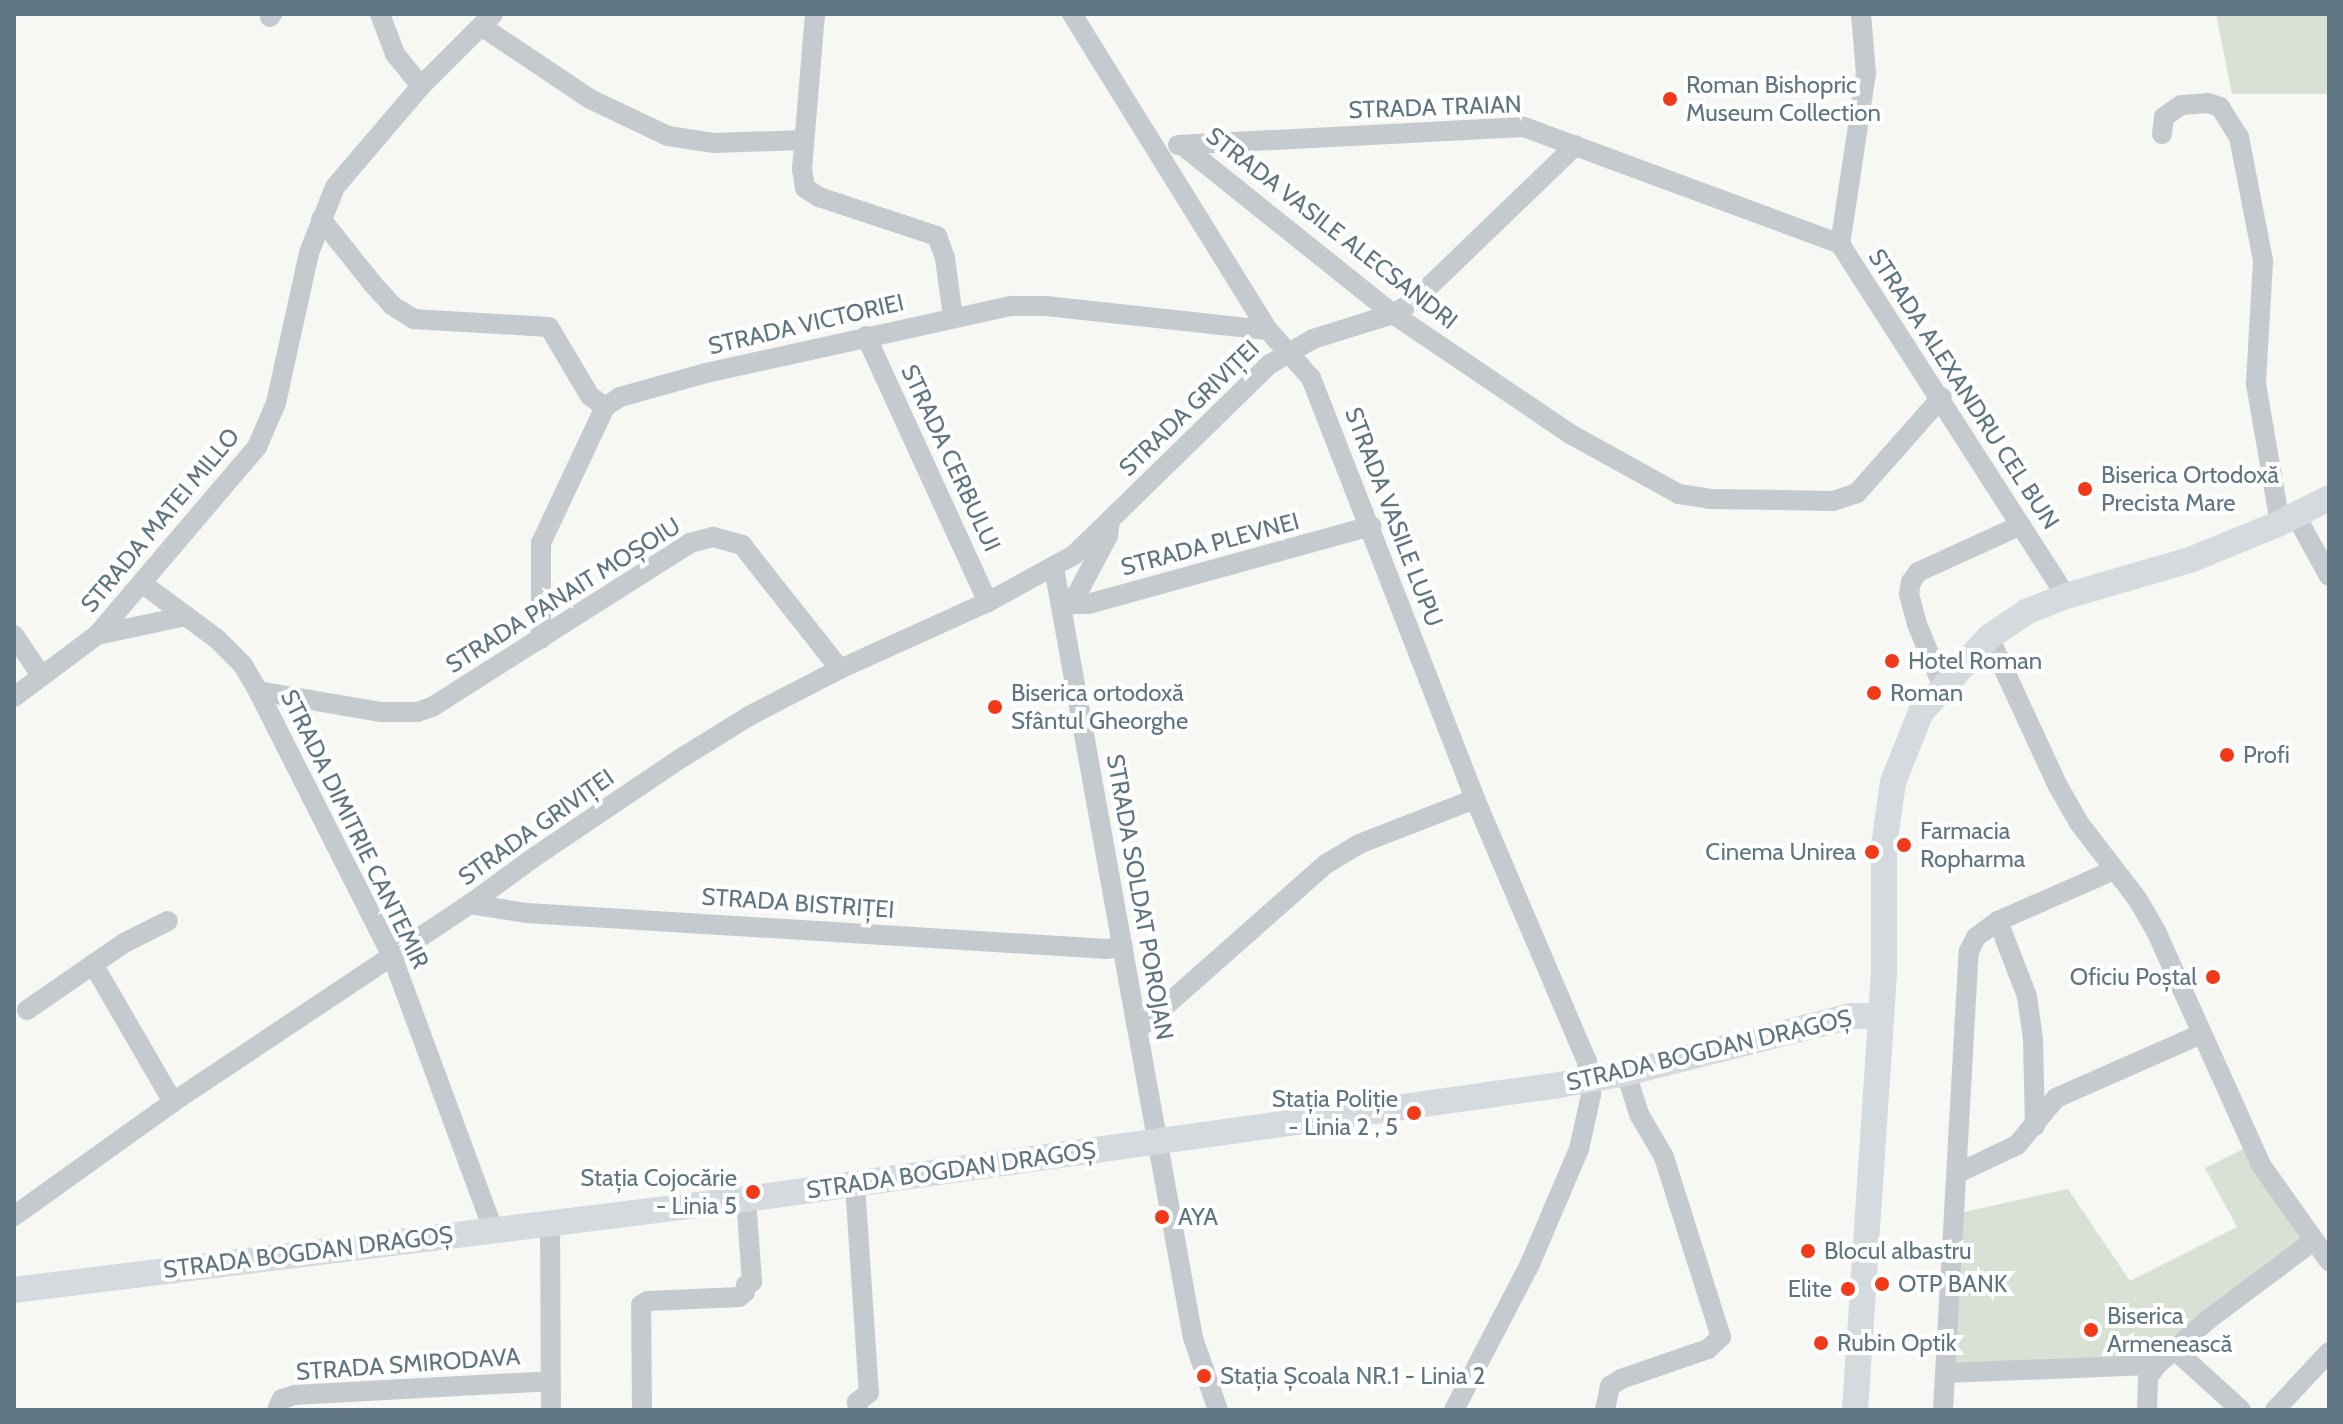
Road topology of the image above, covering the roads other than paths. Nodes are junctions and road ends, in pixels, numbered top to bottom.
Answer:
1 (380, 14) edge
2 (815, 14) edge
3 (1072, 14) edge
4 (1861, 14) edge
5 (487, 20) edge
6 (421, 86) junction
7 (2162, 134) dead end
8 (804, 140) junction
9 (1182, 145) junction
10 (1576, 145) junction
11 (1155, 146) junction
12 (321, 219) junction
13 (1840, 244) junction
14 (1393, 314) junction
15 (953, 317) junction
16 (1268, 330) junction
17 (866, 336) junction
18 (1288, 350) junction
19 (1942, 397) junction
20 (605, 407) junction
21 (2329, 498) edge
22 (1110, 520) junction
23 (2288, 520) junction
24 (2021, 525) junction
25 (1371, 526) junction
26 (1054, 568) junction
27 (2329, 576) edge
28 (143, 584) junction
29 (2066, 596) junction
30 (988, 602) junction
31 (1061, 604) junction
32 (186, 616) junction
33 (14, 635) edge
34 (97, 635) junction
35 (1989, 637) junction
36 (541, 639) junction
37 (840, 669) junction
38 (40, 674) junction
39 (1942, 685) junction
40 (258, 691) junction
41 (14, 697) edge
42 (1475, 799) junction
43 (2114, 870) junction
44 (470, 904) junction
45 (168, 921) dead end
46 (1998, 921) junction
47 (1123, 946) junction
48 (392, 956) junction
49 (93, 964) junction
50 (27, 1010) dead end
51 (1881, 1016) junction
52 (1136, 1024) junction
53 (2201, 1034) junction
54 (1626, 1073) junction
55 (1589, 1080) junction
56 (173, 1102) junction
57 (2035, 1126) junction
58 (1156, 1141) junction
59 (1958, 1173) junction
60 (855, 1184) junction
61 (746, 1199) junction
62 (14, 1216) edge
63 (550, 1223) junction
64 (493, 1229) junction
65 (2312, 1242) junction
66 (2329, 1261) edge
67 (14, 1290) edge
68 (2175, 1350) junction
69 (2329, 1352) edge
70 (2157, 1365) junction
71 (1945, 1373) junction
72 (550, 1381) junction
73 (277, 1410) edge
74 (551, 1410) edge
75 (642, 1410) edge
76 (858, 1410) edge
77 (1218, 1410) edge
78 (1454, 1410) edge
79 (1605, 1410) edge
80 (1855, 1410) edge
81 (1943, 1410) edge
82 (2147, 1410) edge
83 (2241, 1410) edge
84 (2275, 1410) edge

1 - 6 street
2 - 8 street
3 - 11 street, STRADA VASILE LUPU
4 - 13 street, STRADA ALEXANDRU CEL BUN
5 - 6 street, STRADA MATEI MILLO
5 - 8 street
6 - 12 street, STRADA MATEI MILLO
7 - 23 street
8 - 15 street
9 - 10 street, STRADA TRAIAN
9 - 11 street, STRADA TRAIAN
9 - 14 street, STRADA VASILE ALECSANDRI
10 - 13 street, STRADA TRAIAN
10 - 14 street, STRADA GRIVIȚEI
11 - 16 street, STRADA VASILE LUPU
12 - 20 street
12 - 28 street, STRADA MATEI MILLO
13 - 19 street, STRADA ALEXANDRU CEL BUN
14 - 18 street, STRADA GRIVIȚEI
14 - 19 street, STRADA VASILE ALECSANDRI
15 - 16 street, STRADA VICTORIEI
15 - 17 street, STRADA VICTORIEI
16 - 18 street, STRADA VASILE LUPU
17 - 20 street, STRADA VICTORIEI
17 - 30 street, STRADA CERBULUI
18 - 22 street, STRADA GRIVIȚEI
18 - 25 street, STRADA VASILE LUPU
19 - 24 street, STRADA ALEXANDRU CEL BUN
20 - 36 street
21 - 23 main road
22 - 26 street, STRADA GRIVIȚEI
22 - 31 street, STRADA GRIVIȚEI
23 - 27 street
23 - 29 main road
24 - 29 street, STRADA ALEXANDRU CEL BUN
24 - 39 street
25 - 31 street, STRADA PLEVNEI
25 - 42 street, STRADA VASILE LUPU
26 - 30 street, STRADA GRIVIȚEI
26 - 31 street, STRADA SOLDAT POROJAN
28 - 32 street, STRADA DIMITRIE CANTEMIR
28 - 34 street, STRADA MATEI MILLO
29 - 35 main road
30 - 37 street, STRADA GRIVIȚEI
31 - 47 street, STRADA SOLDAT POROJAN
32 - 34 street, STRADA MATEI MILLO
32 - 40 street, STRADA DIMITRIE CANTEMIR
33 - 38 street
34 - 38 street, STRADA MATEI MILLO
35 - 39 main road
35 - 43 street
36 - 37 street, STRADA PANAIT MOȘOIU
36 - 40 street, STRADA PANAIT MOȘOIU
37 - 44 street, STRADA GRIVIȚEI
38 - 41 street, STRADA MATEI MILLO
39 - 51 main road
40 - 48 street, STRADA DIMITRIE CANTEMIR
42 - 52 street
42 - 55 street, STRADA VASILE LUPU
43 - 46 street
43 - 53 street
44 - 47 street, STRADA BISTRIȚEI
44 - 48 street, STRADA GRIVIȚEI
45 - 49 street
46 - 57 street
46 - 59 street
47 - 52 street, STRADA SOLDAT POROJAN
48 - 56 street, STRADA GRIVIȚEI
48 - 64 street, STRADA DIMITRIE CANTEMIR
49 - 50 street
49 - 56 street
51 - 54 main road, STRADA BOGDAN DRAGOȘ
51 - 80 main road
52 - 58 street, STRADA SOLDAT POROJAN
53 - 57 street
53 - 65 street
54 - 55 main road, STRADA BOGDAN DRAGOȘ
54 - 79 street
55 - 58 main road, STRADA BOGDAN DRAGOȘ
55 - 78 street, STRADA VASILE LUPU
56 - 62 street, STRADA GRIVIȚEI
57 - 59 street
58 - 60 main road, STRADA BOGDAN DRAGOȘ
58 - 77 street, STRADA SOLDAT POROJAN
59 - 71 street
60 - 61 main road, STRADA BOGDAN DRAGOȘ
60 - 76 street
61 - 63 main road, STRADA BOGDAN DRAGOȘ
61 - 75 street
63 - 64 main road, STRADA BOGDAN DRAGOȘ
63 - 72 street
64 - 67 main road, STRADA BOGDAN DRAGOȘ
65 - 66 street
65 - 68 street
68 - 70 street
68 - 83 street
69 - 84 street
70 - 71 street
70 - 82 street
71 - 81 street
72 - 73 street, STRADA SMIRODAVA
72 - 74 street

